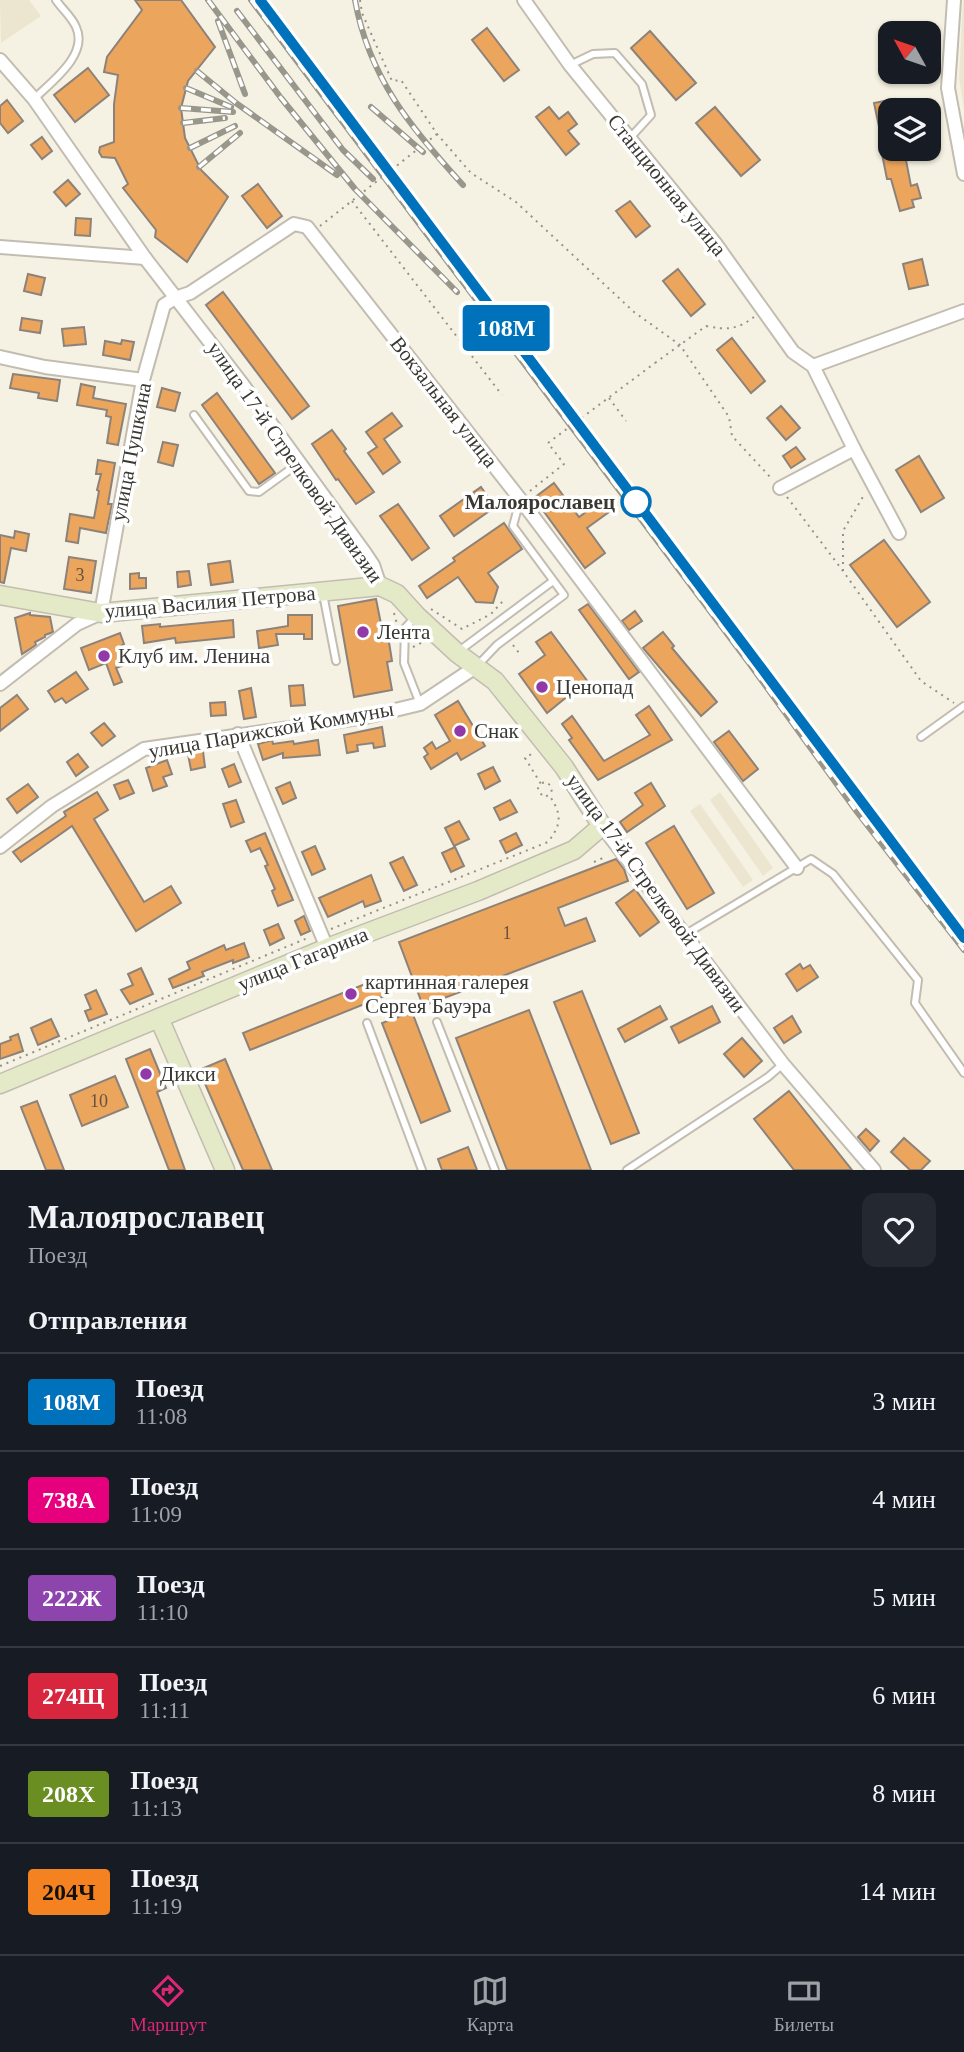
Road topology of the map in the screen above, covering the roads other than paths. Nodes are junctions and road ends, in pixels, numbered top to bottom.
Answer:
1 (56, 0) edge
2 (524, 0) edge
3 (954, 0) edge
4 (0, 60) edge
5 (570, 65) junction
6 (34, 100) junction
7 (629, 139) junction
8 (964, 174) edge
9 (0, 247) edge
10 (145, 258) junction
11 (175, 298) junction
12 (964, 312) edge
13 (0, 357) edge
14 (813, 366) junction
15 (144, 380) junction
16 (194, 415) dead end
17 (854, 449) junction
18 (299, 463) junction
19 (780, 488) road end
20 (520, 499) junction
21 (899, 533) dead end
22 (553, 581) junction
23 (380, 586) junction
24 (323, 592) junction
25 (0, 595) edge
26 (101, 613) junction
27 (417, 616) junction
28 (457, 653) junction
29 (336, 661) dead end
30 (477, 666) junction
31 (0, 684) edge
32 (420, 704) junction
33 (962, 707) edge
34 (239, 734) junction
35 (921, 737) dead end
36 (602, 826) junction
37 (0, 847) edge
38 (797, 868) junction
39 (684, 935) junction
40 (327, 948) junction
41 (159, 1018) junction
42 (437, 1022) dead end
43 (367, 1023) dead end
44 (783, 1064) junction
45 (964, 1073) edge
46 (0, 1084) edge
47 (225, 1170) edge
48 (422, 1170) edge
49 (495, 1170) edge
50 (627, 1170) edge
51 (874, 1170) edge

1 - 6 lane
2 - 5 street, Станционная улица
3 - 8 street
4 - 6 street, улица 17-й Стрелковой Дивизии
5 - 7 street, Станционная улица
5 - 7 lane
6 - 10 street, улица 17-й Стрелковой Дивизии
7 - 14 street, Станционная улица
9 - 10 street
10 - 11 street, улица 17-й Стрелковой Дивизии
11 - 15 street, улица Пушкина
11 - 18 street, улица 17-й Стрелковой Дивизии
11 - 20 street, Вокзальная улица
12 - 14 street
13 - 15 street
14 - 17 street
15 - 26 street, улица Пушкина
16 - 18 lane
17 - 19 street
17 - 21 street
18 - 23 street, улица 17-й Стрелковой Дивизии
20 - 22 lane
20 - 38 street, Вокзальная улица
22 - 28 lane
22 - 30 lane
23 - 24 main road, улица Василия Петрова
23 - 27 main road, улица 17-й Стрелковой Дивизии
24 - 26 main road, улица Василия Петрова
24 - 29 lane
25 - 26 main road, улица Василия Петрова
26 - 31 street
27 - 28 main road, улица 17-й Стрелковой Дивизии
27 - 32 lane
28 - 30 main road, улица 17-й Стрелковой Дивизии
30 - 32 street, улица Парижской Коммуны
30 - 36 main road, улица 17-й Стрелковой Дивизии
32 - 34 street, улица Парижской Коммуны
33 - 35 lane
34 - 37 street, улица Парижской Коммуны
34 - 40 street
36 - 39 street, улица 17-й Стрелковой Дивизии
36 - 40 main road, улица Гагарина
38 - 39 lane
38 - 45 lane
39 - 44 street, улица 17-й Стрелковой Дивизии
40 - 41 main road, улица Гагарина
41 - 46 main road, улица Гагарина
41 - 47 main road
42 - 49 lane
43 - 48 lane
44 - 50 lane
44 - 51 street, улица 17-й Стрелковой Дивизии

